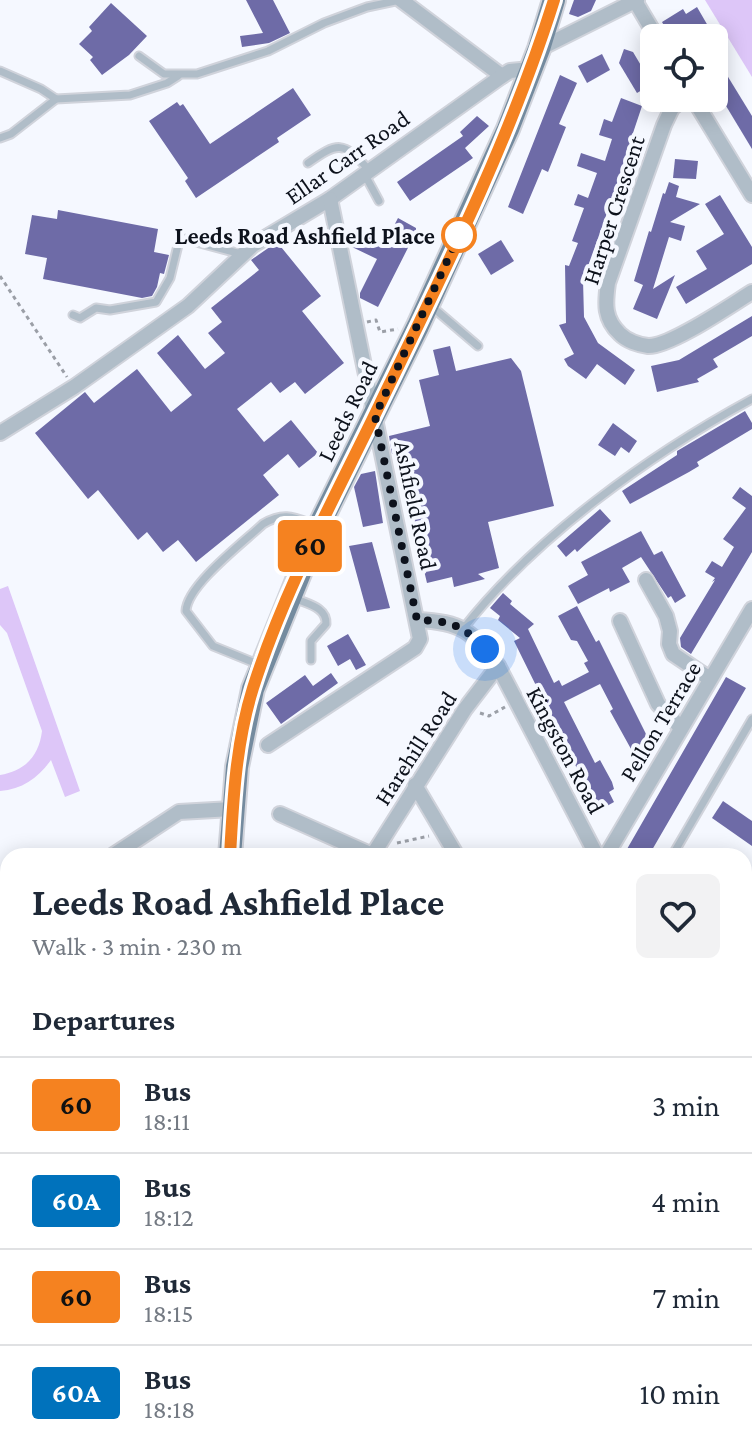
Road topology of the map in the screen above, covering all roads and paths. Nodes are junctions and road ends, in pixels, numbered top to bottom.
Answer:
1 (400, 0) edge
2 (554, 0) edge
3 (636, 0) edge
4 (649, 24) edge
5 (139, 56) dead end
6 (535, 59) junction
7 (0, 71) edge
8 (178, 76) junction
9 (502, 76) junction
10 (56, 99) junction
11 (670, 112) edge
12 (702, 112) edge
13 (0, 138) edge
14 (308, 163) dead end
15 (366, 171) junction
16 (752, 195) edge
17 (330, 199) junction
18 (379, 201) dead end
19 (244, 254) junction
20 (0, 276) edge
21 (752, 292) edge
22 (428, 304) junction
23 (73, 315) dead end
24 (355, 324) junction
25 (418, 326) junction
26 (478, 346) dead end
27 (74, 387) junction
28 (752, 399) edge
29 (375, 416) junction
30 (0, 433) edge
31 (319, 526) junction
32 (646, 580) dead end
33 (288, 596) junction
34 (752, 609) edge
35 (417, 620) junction
36 (620, 621) dead end
37 (463, 629) junction
38 (311, 660) dead end
39 (262, 666) junction
40 (498, 666) junction
41 (710, 679) junction
42 (516, 701) junction
43 (465, 709) junction
44 (752, 719) edge
45 (681, 728) junction
46 (268, 745) dead end
47 (415, 785) junction
48 (232, 809) junction
49 (280, 814) dead end
50 (444, 833) junction
51 (124, 848) edge
52 (230, 848) edge
53 (364, 848) edge
54 (376, 848) edge
55 (389, 848) edge
56 (452, 848) edge
57 (593, 848) edge
58 (611, 848) edge
59 (677, 848) edge

1 - 8 lane
1 - 9 street
2 - 6 main road, Leeds Road
3 - 4 street
3 - 6 street, Ellar Carr Road
5 - 8 lane
6 - 9 street, Ellar Carr Road
6 - 22 main road, Leeds Road
7 - 10 lane
8 - 10 lane
9 - 15 street, Ellar Carr Road
10 - 13 lane
11 - 21 street, Harper Crescent
12 - 16 street
14 - 15 lane
15 - 17 street, Ellar Carr Road
15 - 18 lane
17 - 19 street, Ellar Carr Road
17 - 24 street, Ashfield Road
19 - 23 lane
19 - 27 street, Ellar Carr Road
20 - 27 path
22 - 25 main road, Leeds Road
22 - 26 lane
24 - 25 path
24 - 29 street, Ashfield Road
25 - 29 main road, Leeds Road
27 - 30 street, Ellar Carr Road
28 - 37 lane
29 - 31 main road, Leeds Road
29 - 35 street, Ashfield Road
31 - 33 main road, Leeds Road
31 - 39 lane
32 - 41 street
33 - 38 lane
33 - 39 main road, Leeds Road
34 - 41 street, Pellon Terrace
35 - 37 street
35 - 46 street, Ashfield Road
36 - 45 street
37 - 40 street, Kingston Road
39 - 48 main road, Leeds Road
40 - 42 street, Kingston Road
40 - 43 street, Harehill Road
41 - 45 street, Pellon Terrace
42 - 43 path
42 - 57 street, Kingston Road
43 - 47 street, Harehill Road
44 - 59 lane
45 - 58 street, Pellon Terrace
47 - 50 street
47 - 54 street, Harehill Road
48 - 51 street
48 - 52 main road, Leeds Road
49 - 53 street
50 - 55 path
50 - 56 street

